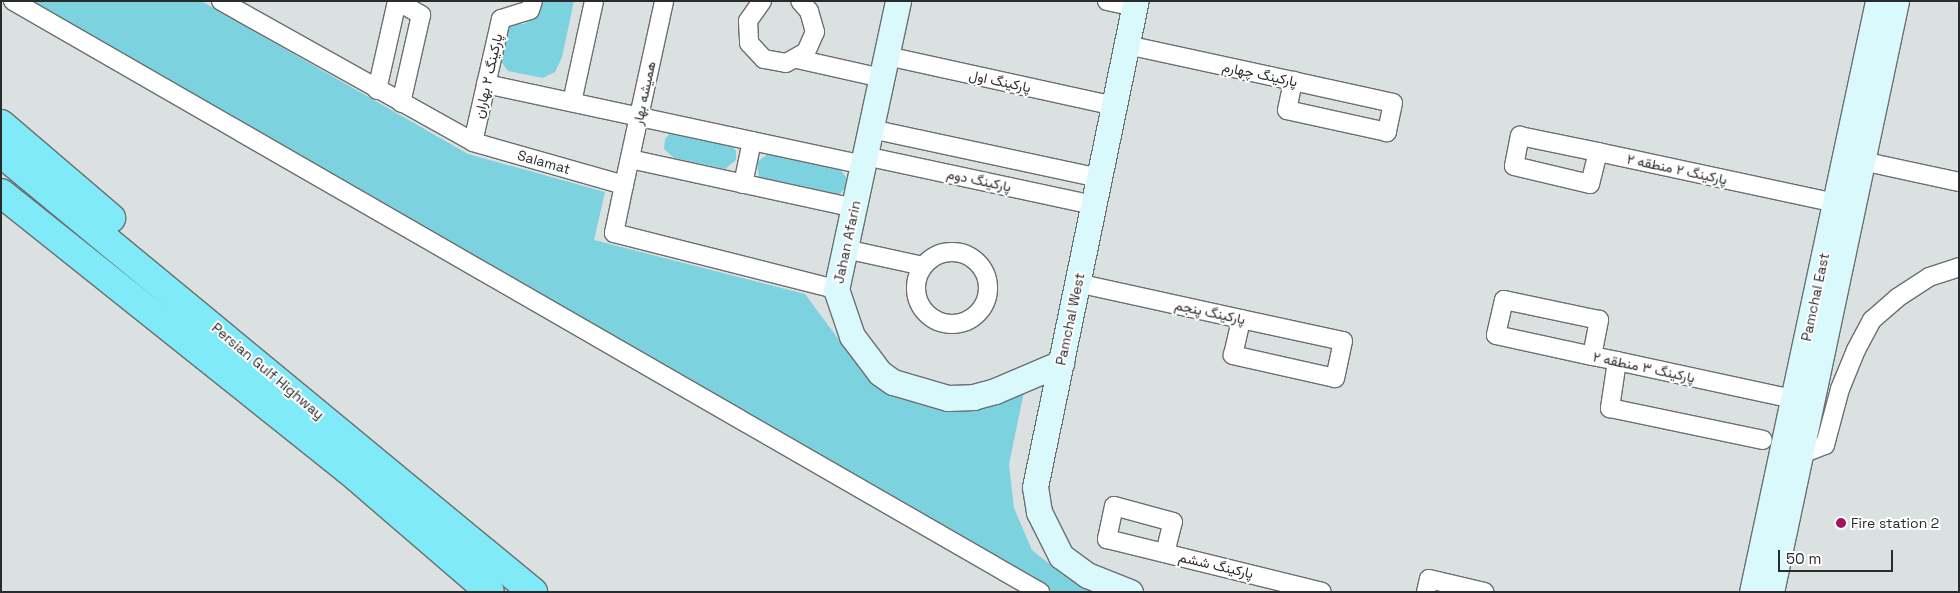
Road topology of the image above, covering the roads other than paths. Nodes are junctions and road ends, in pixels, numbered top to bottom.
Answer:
1 (13, 1) edge
2 (221, 1) edge
3 (397, 1) edge
4 (533, 1) edge
5 (594, 1) edge
6 (664, 1) edge
7 (762, 1) edge
8 (800, 1) edge
9 (898, 1) edge
10 (1107, 1) edge
11 (1878, 1) edge
12 (1896, 1) edge
13 (1135, 4) edge
14 (1127, 45) junction
15 (797, 59) junction
16 (884, 67) junction
17 (1293, 81) junction
18 (486, 84) junction
19 (376, 90) junction
20 (572, 102) junction
21 (401, 103) junction
22 (1114, 106) junction
23 (639, 117) junction
24 (1, 124) edge
25 (871, 129) junction
26 (752, 141) junction
27 (473, 142) junction
28 (1598, 152) junction
29 (1, 153) edge
30 (985, 153) junction
31 (630, 160) junction
32 (864, 161) junction
33 (1862, 161) junction
34 (1099, 178) junction
35 (979, 180) junction
36 (1959, 182) edge
37 (743, 184) junction
38 (624, 185) junction
39 (1, 193) edge
40 (1835, 203) junction
41 (1094, 205) junction
42 (854, 208) junction
43 (845, 249) junction
44 (924, 266) junction
45 (1959, 267) edge
46 (1077, 283) junction
47 (836, 289) junction
48 (183, 302) junction
49 (1241, 319) junction
50 (1592, 356) junction
51 (1617, 361) junction
52 (1060, 363) junction
53 (1793, 398) junction
54 (1763, 440) dead end
55 (1800, 455) junction
56 (1781, 496) junction
57 (1165, 553) junction
58 (1427, 585) edge
59 (490, 592) edge
60 (533, 592) edge
61 (1040, 592) edge
62 (1130, 592) edge
63 (1322, 592) edge
64 (1484, 592) edge
65 (1752, 592) edge
66 (1771, 592) edge

1 - 61 street
2 - 19 street, Salamat
3 - 19 street
3 - 21 street
4 - 18 street, پارکینگ ۲ بهاران
5 - 20 street
6 - 23 street, همیشه بهار
7 - 15 street, پارکینگ اول
8 - 15 street
9 - 16 street, Jahan Afarin
10 - 13 street
11 - 40 street, Pamchal East
12 - 33 street, Pamchal East
13 - 14 street, Pamchal West
14 - 17 street, پارکینگ چهارم
14 - 22 street, Pamchal West
15 - 16 street, پارکینگ اول
16 - 22 street, پارکینگ اول
16 - 25 street, Jahan Afarin
17 - 17 street, پارکینگ چهارم
18 - 20 street, پارکینگ دوم
18 - 27 street, پارکینگ ۲ بهاران
19 - 21 street, Salamat
20 - 23 street, پارکینگ دوم
21 - 27 street, Salamat
22 - 34 street, Pamchal West
23 - 26 street, پارکینگ دوم
23 - 31 street, همیشه بهار
24 - 48 highway
25 - 30 street, پارکینگ دوم
25 - 32 street, Jahan Afarin
26 - 32 street, پارکینگ دوم
26 - 37 street
27 - 38 street, Salamat
28 - 28 street, پارکینگ ۲ منطقه ۲
28 - 40 street, پارکینگ ۲ منطقه ۲
29 - 48 highway, Persian Gulf Highway
30 - 34 street, پارکینگ دوم
30 - 35 street
31 - 37 street
31 - 38 street, همیشه بهار
32 - 35 street, پارکینگ دوم
32 - 42 street, Jahan Afarin
33 - 36 street
33 - 55 street, Pamchal East
34 - 41 street, Pamchal West
35 - 41 street, پارکینگ دوم
37 - 42 street
38 - 47 street
39 - 59 highway, Persian Gulf Highway
40 - 53 street, Pamchal East
41 - 46 street, Pamchal West
42 - 43 street, Jahan Afarin
43 - 44 street
43 - 47 street, Jahan Afarin
44 - 44 street
45 - 55 street
46 - 49 street, پارکینگ پنجم
46 - 52 street, Pamchal West
47 - 52 street, Jahan Afarin
48 - 60 highway, Persian Gulf Highway
49 - 49 street, پارکینگ پنجم
50 - 50 street, پارکینگ ۳ منطقه ۲
50 - 51 street, پارکینگ ۳ منطقه ۲
51 - 53 street, پارکینگ ۳ منطقه ۲
51 - 54 street
52 - 62 street, Pamchal West
53 - 56 street, Pamchal East
55 - 56 street, Pamchal East
56 - 65 street, Pamchal East
56 - 66 street, Pamchal East
57 - 57 street, پارکینگ ششم
57 - 63 street, پارکینگ ششم
58 - 64 street

